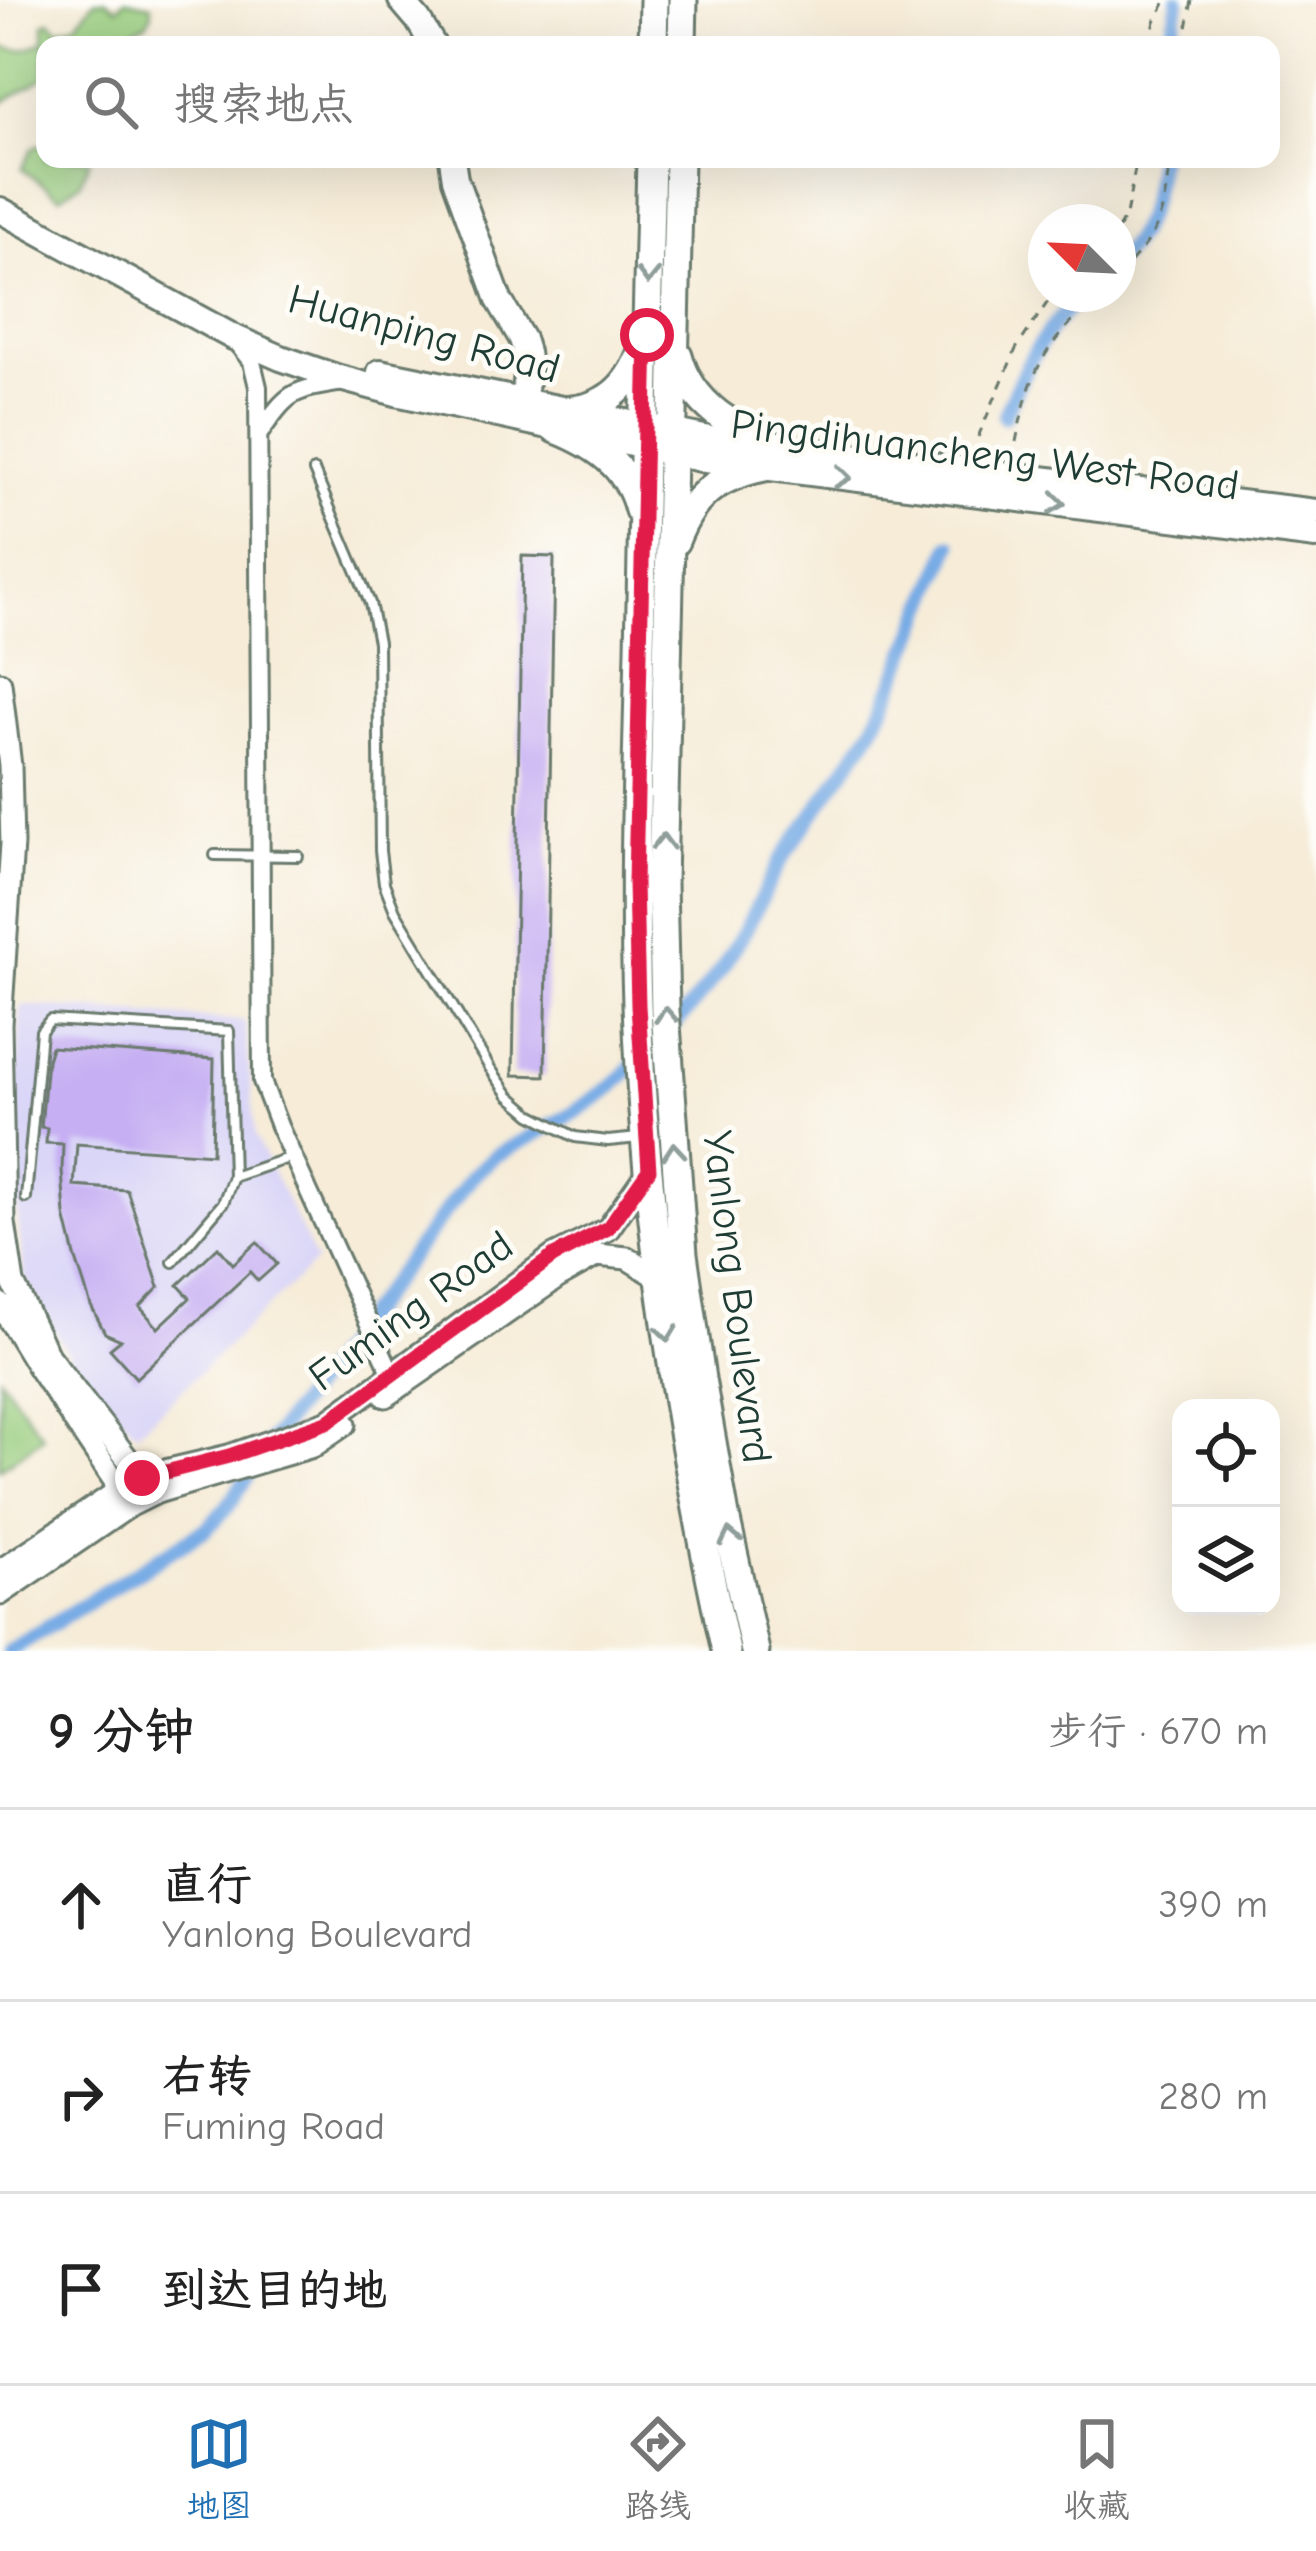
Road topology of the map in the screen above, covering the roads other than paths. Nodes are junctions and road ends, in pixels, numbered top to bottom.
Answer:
1 (401, 0) edge
2 (654, 0) edge
3 (682, 0) edge
4 (428, 36) edge
5 (653, 36) edge
6 (682, 36) edge
7 (453, 168) edge
8 (652, 168) edge
9 (678, 168) edge
10 (0, 192) edge
11 (0, 210) edge
12 (233, 337) junction
13 (661, 339) junction
14 (349, 381) junction
15 (521, 412) junction
16 (560, 420) junction
17 (259, 435) junction
18 (658, 440) junction
19 (773, 457) junction
20 (314, 471) dead end
21 (942, 478) junction
22 (1316, 512) edge
23 (643, 526) junction
24 (1316, 536) edge
25 (669, 562) junction
26 (0, 683) edge
27 (215, 855) dead end
28 (260, 855) junction
29 (298, 856) dead end
30 (646, 1138) junction
31 (293, 1156) junction
32 (649, 1170) junction
33 (232, 1178) junction
34 (26, 1198) dead end
35 (172, 1262) dead end
36 (660, 1278) junction
37 (0, 1304) edge
38 (395, 1381) junction
39 (148, 1486) junction
40 (126, 1497) junction
41 (0, 1571) edge
42 (0, 1594) edge
43 (726, 1651) edge
44 (755, 1651) edge

1 - 4 main road
2 - 5 main road
3 - 6 main road
7 - 15 main road
8 -> 13 main road, Yanlong Boulevard
9 - 13 main road, Yanlong Boulevard
10 - 15 main road, Huanping Road
11 - 12 main road, Huanping Road
12 - 14 main road, Huanping Road
12 - 17 street
13 - 16 main road
13 - 18 main road, Yanlong Boulevard
13 - 19 main road
14 - 15 main road, Huanping Road
14 - 17 street
15 - 16 main road, Huanping Road
16 - 18 main road, Huanping Road
16 - 23 main road
17 - 28 street
18 - 19 main road, Pingdihuancheng West Road
18 - 23 main road, Yanlong Boulevard
18 - 25 main road, Yanlong Boulevard
19 - 21 main road, Pingdihuancheng West Road
19 - 25 main road
20 - 30 lane
21 - 22 main road, Pingdihuancheng West Road
21 -> 24 main road, Pingdihuancheng West Road
23 - 30 main road, Yanlong Boulevard
44 -> 25 main road, Yanlong Boulevard
26 - 39 street
27 - 28 lane
28 - 29 lane
28 - 31 street
30 - 32 main road, Yanlong Boulevard
31 - 33 lane
31 - 38 street
32 - 36 main road, Yanlong Boulevard
32 - 38 street, Fuming Road
33 - 34 lane
33 - 35 lane
36 - 38 street, Fuming Road
36 -> 43 main road, Yanlong Boulevard
37 - 40 street
38 - 39 street, Fuming Road
38 - 39 street, Fuming Road
39 - 40 street, Fuming Road
40 - 41 street, Fuming Road
40 - 42 street, Fuming Road

